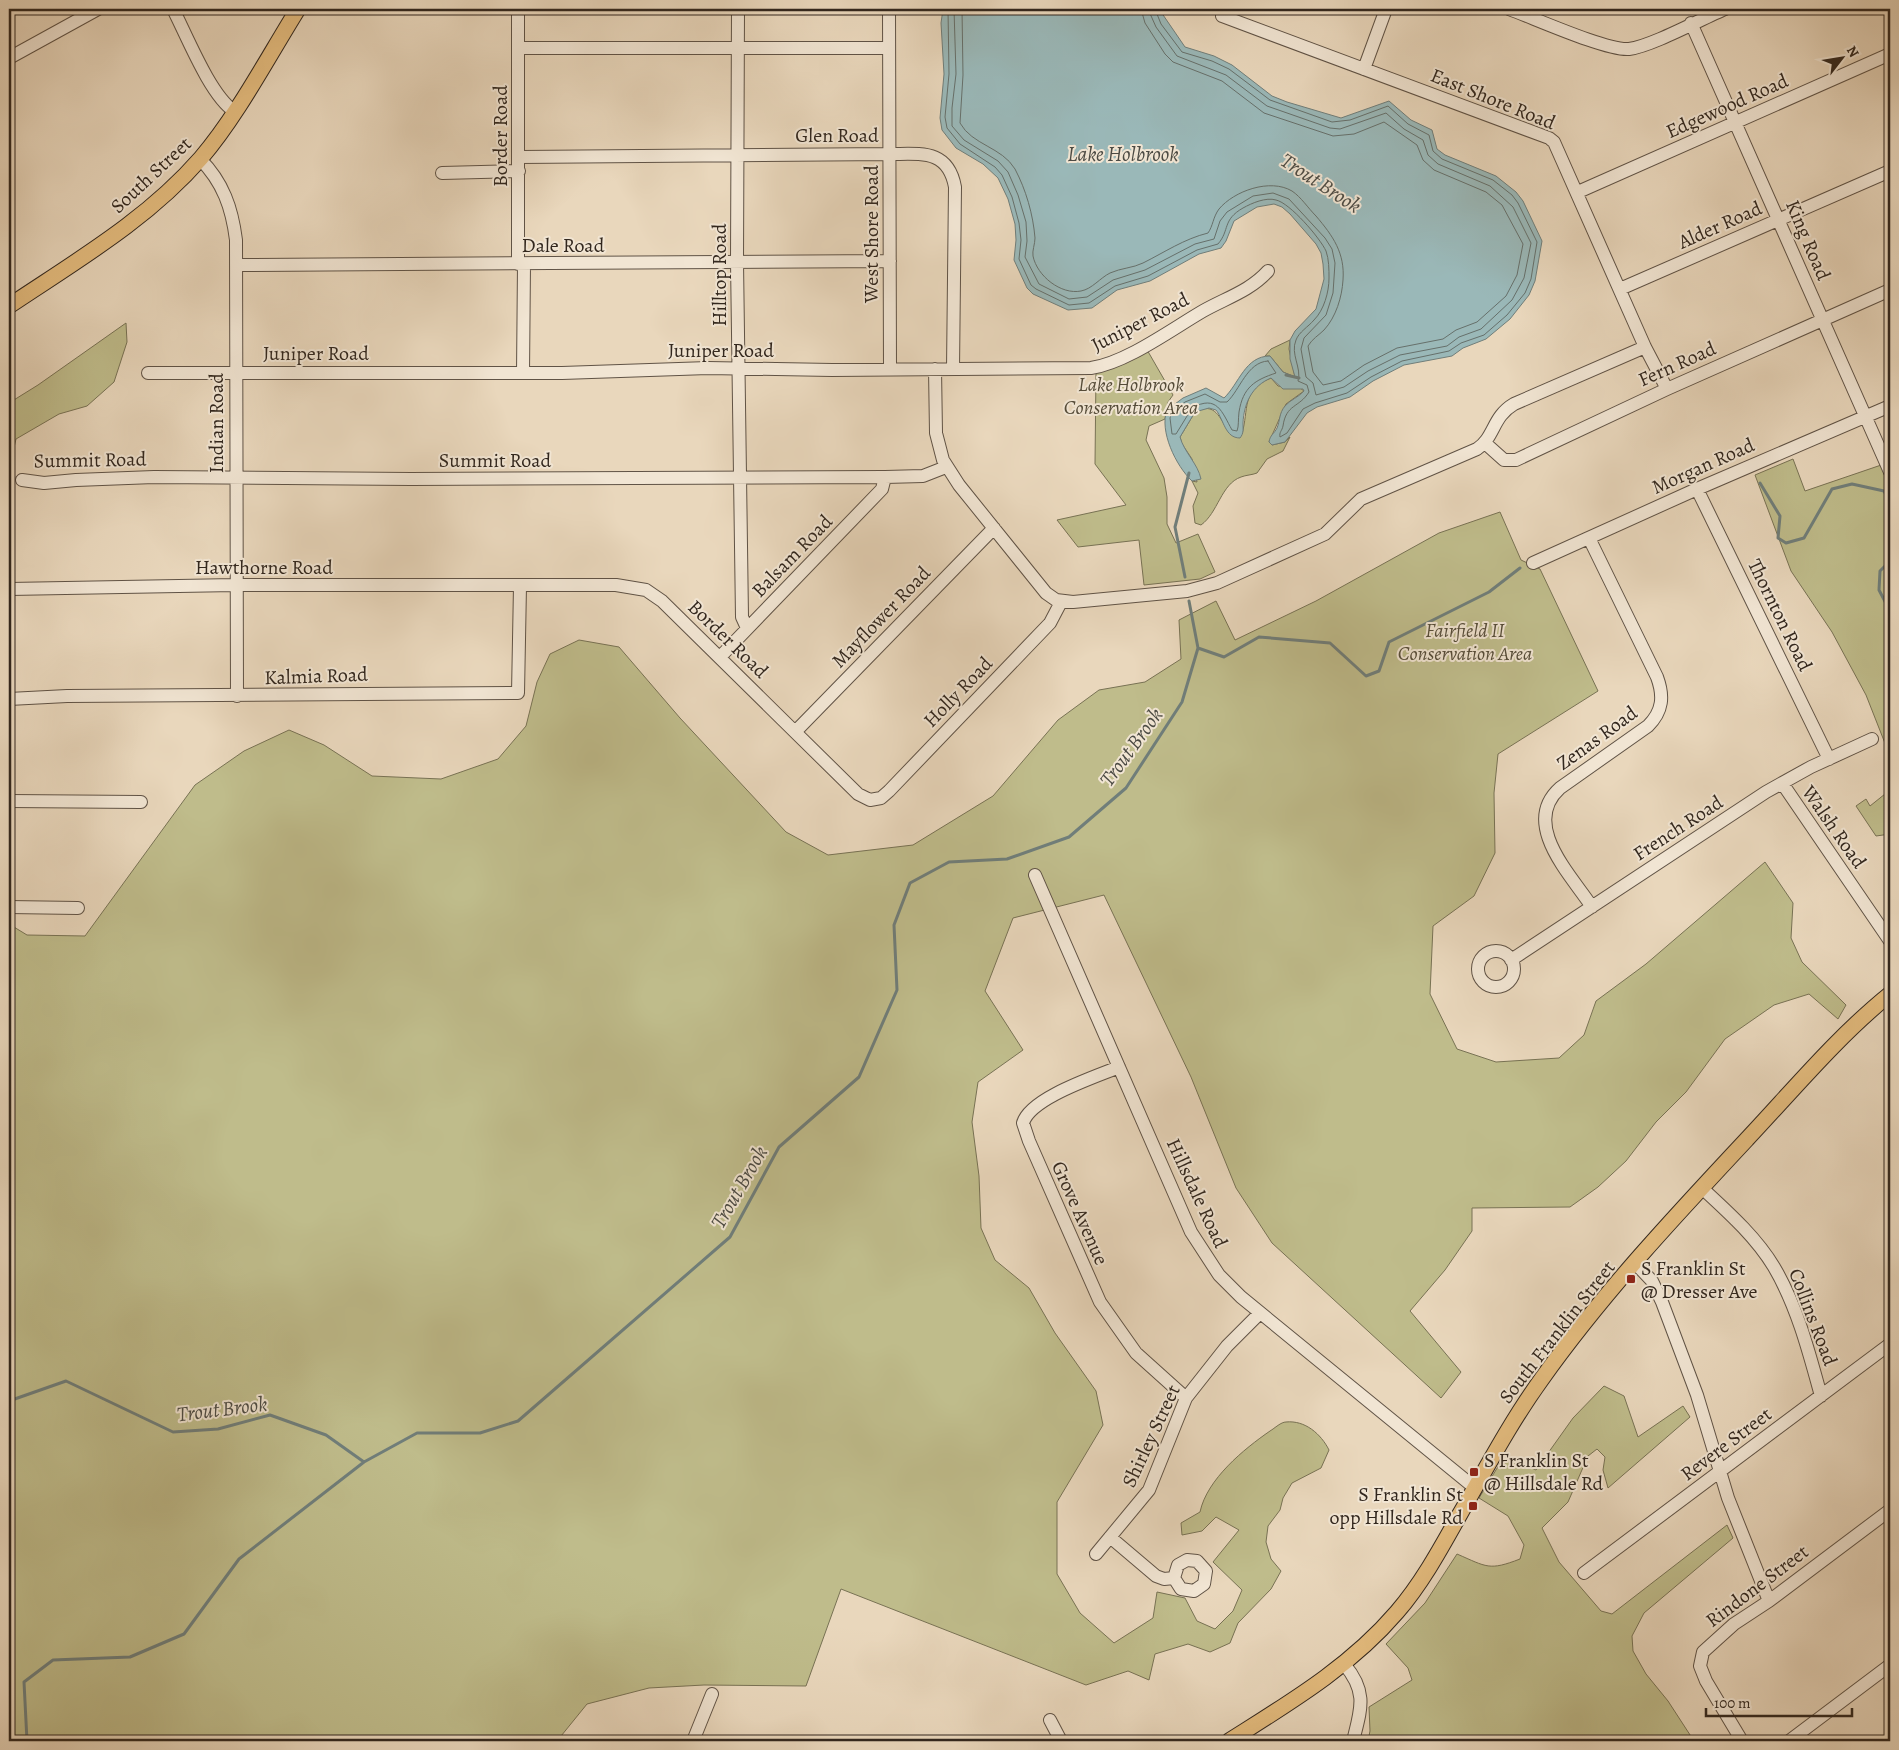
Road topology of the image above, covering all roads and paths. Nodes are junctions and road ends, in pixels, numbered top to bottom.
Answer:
1 (98, 9) edge
2 (173, 9) edge
3 (298, 9) edge
4 (518, 9) edge
5 (738, 9) edge
6 (889, 9) edge
7 (1225, 9) edge
8 (1386, 9) edge
9 (1509, 9) edge
10 (1725, 9) edge
11 (1691, 23) junction
12 (519, 48) junction
13 (890, 48) junction
14 (738, 50) junction
15 (1890, 54) edge
16 (9, 58) edge
17 (1364, 69) junction
18 (234, 111) junction
19 (1736, 122) junction
20 (739, 154) junction
21 (890, 154) junction
22 (520, 157) junction
23 (200, 159) junction
24 (519, 171) junction
25 (1890, 171) edge
26 (442, 173) dead end
27 (1578, 192) junction
28 (1780, 219) junction
29 (890, 261) junction
30 (737, 262) junction
31 (521, 264) junction
32 (236, 265) junction
33 (1268, 271) dead end
34 (1620, 288) junction
35 (1890, 290) edge
36 (9, 306) edge
37 (1822, 320) junction
38 (1645, 347) junction
39 (738, 368) junction
40 (890, 368) junction
41 (936, 368) junction
42 (953, 369) junction
43 (235, 372) junction
44 (148, 373) dead end
45 (524, 373) junction
46 (1666, 389) junction
47 (1890, 406) edge
48 (1865, 417) junction
49 (1485, 443) junction
50 (946, 468) junction
51 (1890, 472) edge
52 (885, 477) junction
53 (741, 478) junction
54 (235, 479) junction
55 (22, 480) dead end
56 (1697, 489) junction
57 (994, 528) junction
58 (1589, 538) junction
59 (1533, 563) dead end
60 (235, 585) junction
61 (520, 586) junction
62 (9, 589) edge
63 (1061, 602) junction
64 (747, 628) junction
65 (720, 657) junction
66 (237, 696) junction
67 (9, 699) edge
68 (796, 731) junction
69 (1872, 739) dead end
70 (1829, 759) junction
71 (1782, 783) junction
72 (874, 800) joint
73 (9, 802) edge
74 (141, 802) dead end
75 (1035, 875) dead end
76 (1592, 907) junction
77 (9, 908) edge
78 (78, 908) dead end
79 (1890, 940) edge
80 (1512, 960) dead end
81 (1890, 994) edge
82 (1119, 1067) junction
83 (1702, 1188) junction
84 (1636, 1264) junction
85 (1260, 1313) junction
86 (1890, 1344) edge
87 (1821, 1396) junction
88 (1186, 1398) junction
89 (1720, 1472) junction
90 (1475, 1488) junction
91 (1890, 1510) edge
92 (1110, 1537) junction
93 (1096, 1554) dead end
94 (1584, 1574) dead end
95 (1174, 1578) dead end
96 (1769, 1601) junction
97 (1344, 1664) junction
98 (1890, 1665) edge
99 (712, 1694) dead end
100 (1050, 1720) dead end
101 (693, 1741) edge
102 (1061, 1741) edge
103 (1229, 1741) edge
104 (1353, 1741) edge
105 (1742, 1741) edge
106 (1789, 1741) edge

1 - 16 street
2 - 18 street
3 - 18 main road, South Street
4 - 12 street, Border Road
5 - 14 street, Hilltop Road
6 - 13 street, West Shore Road
7 - 17 street, East Shore Road
8 - 17 street
9 - 11 street
10 - 11 street
11 - 19 street, King Road
12 - 14 street
12 - 22 street, Border Road
13 - 14 street
13 - 21 street, West Shore Road
14 - 20 street, Hilltop Road
15 - 19 street, Edgewood Road
17 - 27 street, East Shore Road
18 - 23 main road, South Street
19 - 27 street, Edgewood Road
19 - 28 street, King Road
20 - 21 street, Glen Road
20 - 22 street, Glen Road
20 - 30 street, Hilltop Road
21 - 29 street, West Shore Road
21 - 42 street, Glen Road
22 - 24 street, Border Road
23 - 32 street, Indian Road
23 - 36 main road, South Street
24 - 26 street
24 - 31 street, Border Road
25 - 28 street, Alder Road
27 - 34 street, East Shore Road
28 - 34 street, Alder Road
28 - 37 street, King Road
29 - 30 street, Dale Road
29 - 40 street, West Shore Road
30 - 31 street, Dale Road
30 - 39 street, Hilltop Road
31 - 32 street, Dale Road
31 - 45 street, Border Road
32 - 43 street, Indian Road
33 - 42 street, Juniper Road
34 - 38 street, East Shore Road
35 - 37 street, Fern Road
37 - 46 street, Fern Road
37 - 48 street, King Road
38 - 46 street, East Shore Road
38 - 49 street
39 - 40 street, Juniper Road
39 - 45 street, Juniper Road
39 - 53 street, Hilltop Road
40 - 41 street, Juniper Road
41 - 42 street, Juniper Road
41 - 50 street
43 - 44 street, Juniper Road
43 - 45 street, Juniper Road
43 - 54 street, Indian Road
46 - 49 street, Fern Road
47 - 48 street, Morgan Road
48 - 51 street, King Road
48 - 56 street, Morgan Road
49 - 63 street
50 - 52 street, Summit Road
50 - 57 street
52 - 53 street, Summit Road
52 - 64 street, Balsam Road
53 - 54 street, Summit Road
53 - 64 street, Hilltop Road
54 - 55 street, Summit Road
54 - 60 street, Indian Road
56 - 58 street, Morgan Road
56 - 70 street, Thornton Road
57 - 63 street
57 - 68 street, Mayflower Road
58 - 59 street, Morgan Road
58 - 76 street, Zenas Road
60 - 61 street, Hawthorne Road
60 - 62 street, Hawthorne Road
60 - 66 street, Indian Road
61 - 65 street, Border Road
61 - 66 street, Kalmia Road
63 - 72 street, Holly Road
64 - 65 street, Balsam Road
65 - 68 street, Border Road
66 - 67 street, Kalmia Road
68 - 72 street, Border Road
69 - 70 street, French Road
70 - 71 street, French Road
71 - 76 street, French Road
71 - 79 street, Walsh Road
73 - 74 street
75 - 82 street, Hillsdale Road
76 - 80 street, French Road
77 - 78 street
81 - 83 main road, South Franklin Street
82 - 85 street, Hillsdale Road
82 - 88 street, Grove Avenue
83 - 84 main road, South Franklin Street
83 - 87 street, Collins Road
84 - 89 street
84 - 90 main road, South Franklin Street
85 - 88 street, Shirley Street
85 - 90 street, Hillsdale Road
86 - 87 street, Revere Street
87 - 89 street, Revere Street
88 - 92 street, Shirley Street
89 - 94 street, Revere Street
89 - 96 street
90 - 97 main road, South Franklin Street
91 - 96 street, Rindone Street
92 - 93 street, Shirley Street
92 - 95 street
96 - 105 street, Rindone Street
97 - 103 main road, South Franklin Street
97 - 104 street
98 - 106 street
99 - 101 street
100 - 102 street

